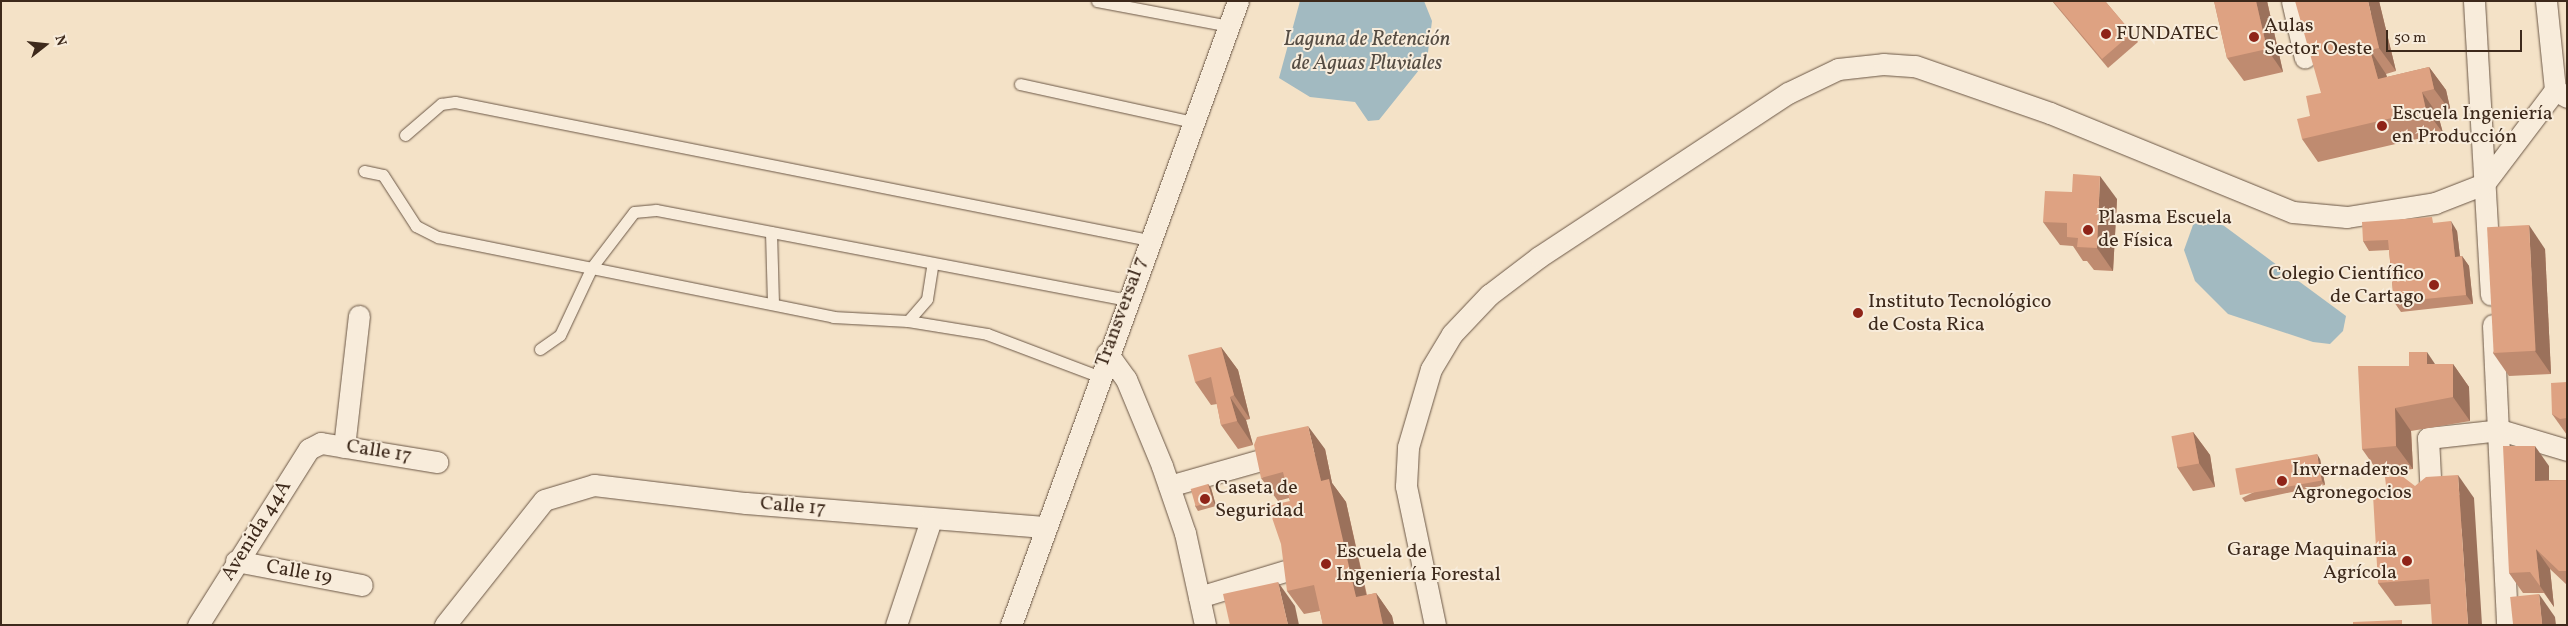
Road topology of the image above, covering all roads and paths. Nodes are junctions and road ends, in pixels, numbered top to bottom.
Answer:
1 (1097, 1) edge
2 (1238, 1) edge
3 (2292, 1) edge
4 (2474, 1) edge
5 (2546, 1) edge
6 (1229, 26) junction
7 (2305, 58) edge
8 (1020, 84) dead end
9 (2561, 93) edge
10 (1193, 122) junction
11 (405, 135) dead end
12 (364, 170) dead end
13 (2484, 184) junction
14 (771, 232) junction
15 (1149, 240) junction
16 (933, 263) junction
17 (592, 267) junction
18 (1127, 300) junction
19 (774, 302) junction
20 (359, 316) dead end
21 (908, 322) junction
22 (540, 350) dead end
23 (1107, 353) junction
24 (1098, 376) junction
25 (2500, 430) junction
26 (321, 443) joint
27 (344, 447) junction
28 (2567, 450) edge
29 (1262, 460) edge
30 (438, 462) dead end
31 (1168, 486) junction
32 (2431, 497) edge
33 (931, 520) junction
34 (1044, 527) junction
35 (236, 561) junction
36 (1285, 571) edge
37 (362, 585) dead end
38 (1199, 597) junction
39 (198, 625) edge
40 (445, 625) edge
41 (896, 625) edge
42 (1011, 625) edge
43 (1205, 625) edge
44 (1435, 625) edge
45 (2507, 625) edge

1 - 6 lane
2 - 6 street, Transversal 7
3 - 7 street
4 - 13 street
5 - 9 street
6 - 10 street, Transversal 7
8 - 10 lane
9 - 13 street
10 - 15 street, Transversal 7
11 - 15 lane
12 - 17 lane
13 - 25 street
13 - 44 street
14 - 16 lane
14 - 17 lane
14 - 19 lane
15 - 18 street, Transversal 7
16 - 18 lane
16 - 21 lane
17 - 19 lane
17 - 22 lane
18 - 23 street, Transversal 7
19 - 21 lane
20 - 27 street
21 - 24 lane
23 - 24 street, Transversal 7
23 - 31 street
24 - 34 street, Transversal 7
25 - 28 street
25 - 32 street
25 - 45 street
26 - 27 street, Calle 17
26 - 35 street, Avenida 44A
27 - 30 street, Calle 17
29 - 31 street
31 - 38 street
33 - 34 street, Calle 17
33 - 40 street, Calle 17
33 - 41 street
34 - 42 street, Transversal 7
35 - 37 street, Calle 19
35 - 39 street, Avenida 44A
36 - 38 street
38 - 43 street

